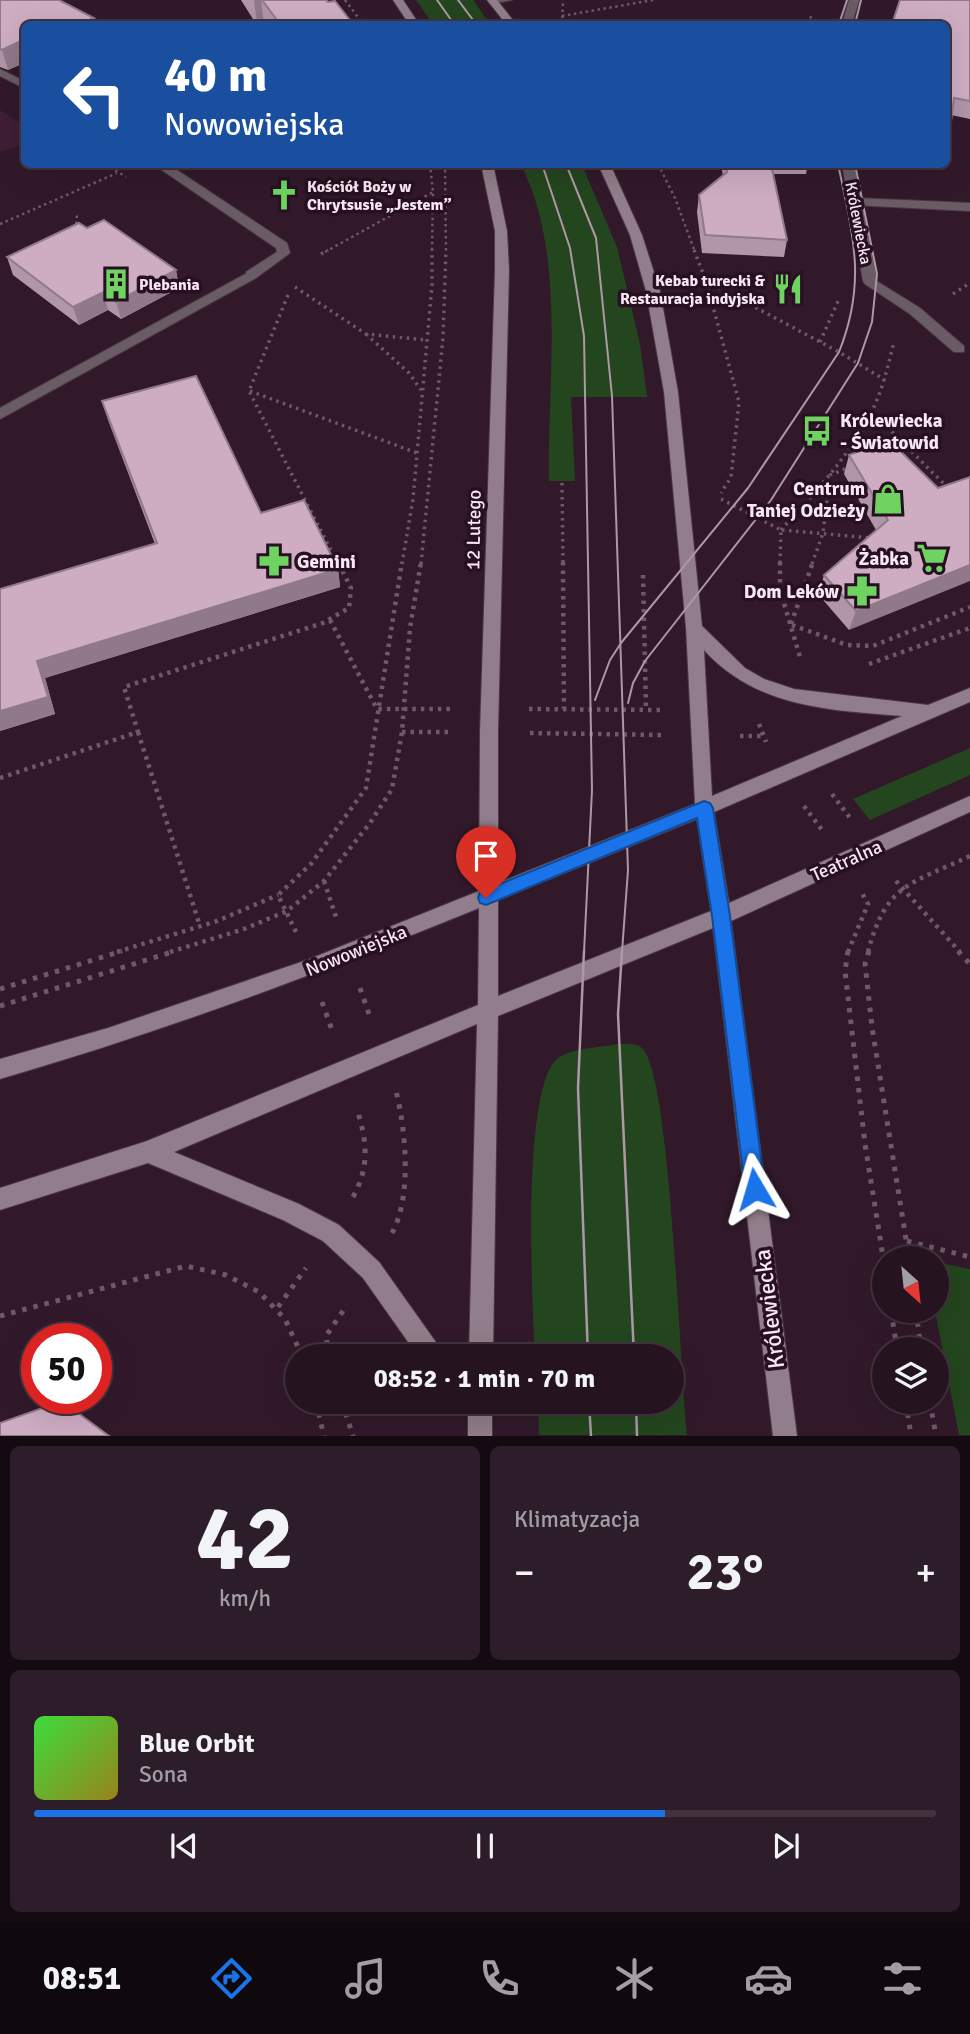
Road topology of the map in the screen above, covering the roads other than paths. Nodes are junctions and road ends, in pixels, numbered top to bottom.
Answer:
1 (398, 0) edge
2 (508, 0) edge
3 (854, 0) edge
4 (493, 1) edge
5 (412, 21) edge
6 (508, 21) edge
7 (848, 21) edge
8 (0, 72) edge
9 (21, 83) edge
10 (165, 168) edge
11 (488, 168) edge
12 (606, 168) edge
13 (849, 168) edge
14 (857, 202) junction
15 (970, 207) edge
16 (959, 349) dead end
17 (0, 414) edge
18 (694, 628) junction
19 (970, 695) edge
20 (930, 713) junction
21 (970, 804) edge
22 (704, 808) junction
23 (486, 898) junction
24 (721, 916) junction
25 (488, 1011) junction
26 (0, 1069) edge
27 (148, 1153) junction
28 (0, 1199) edge
29 (423, 1344) edge
30 (481, 1344) edge
31 (785, 1436) edge

1 - 5 main road
2 - 4 street
3 - 7 street
4 - 6 main road
8 - 9 street
10 - 17 street
11 - 23 main road, 12 Lutego
12 - 18 main road
13 - 14 street, Królewiecka
14 - 15 street
14 - 16 street, Królewiecka
18 - 20 main road
18 - 22 main road
19 - 20 main road
20 - 22 main road
21 - 24 main road, Teatralna
22 - 23 main road, Nowowiejska
22 - 24 main road, Królewiecka
23 - 25 main road
23 - 26 main road, Nowowiejska
24 - 25 main road
24 - 31 main road, Królewiecka
25 - 27 main road
25 - 30 main road
27 - 28 main road
27 - 29 main road

